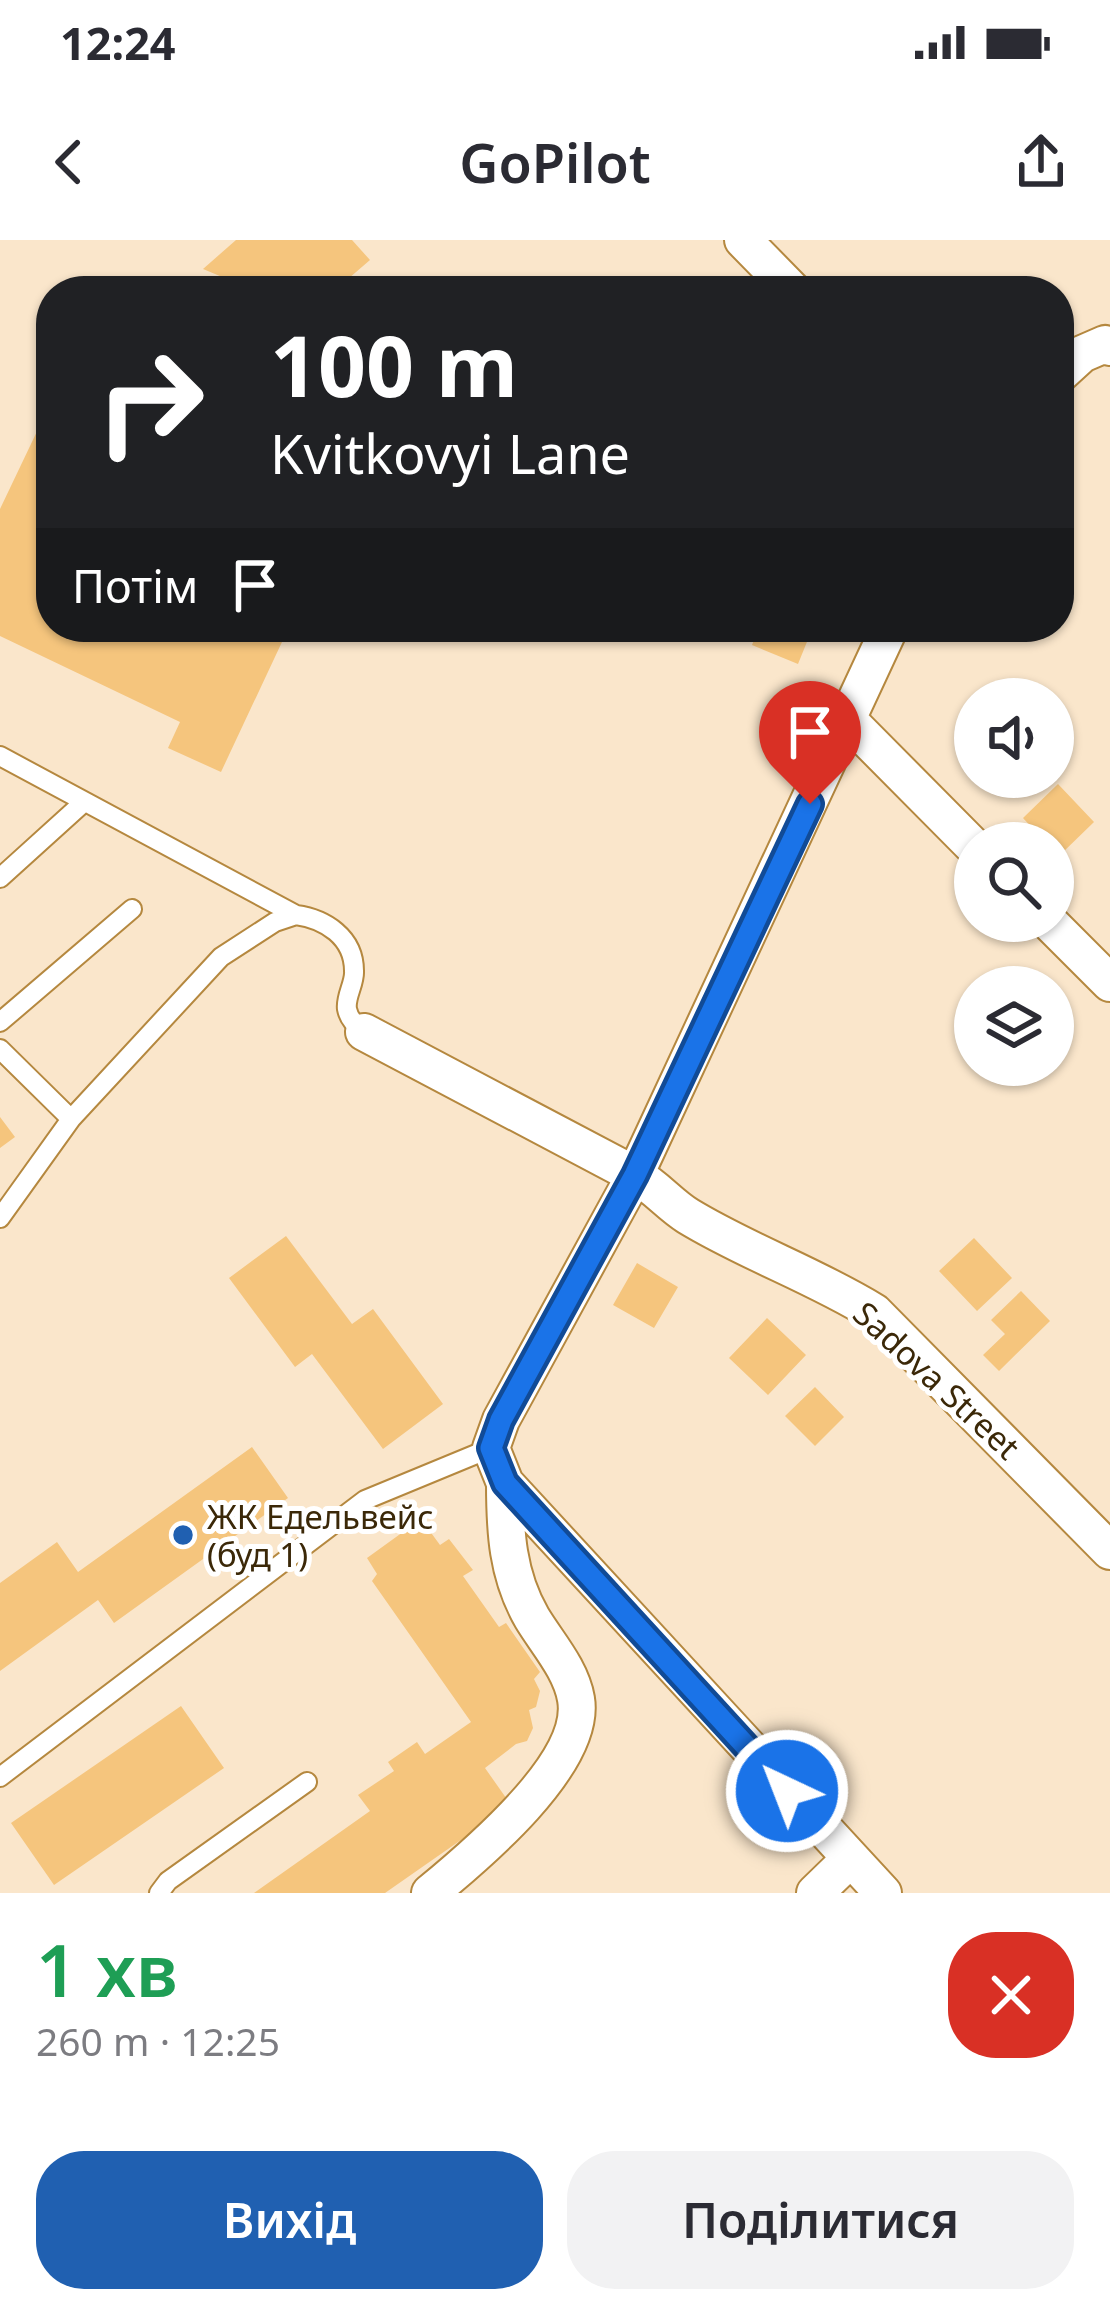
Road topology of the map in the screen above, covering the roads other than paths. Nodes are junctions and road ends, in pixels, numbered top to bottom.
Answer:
1 (742, 240) edge
2 (778, 276) edge
3 (1108, 345) edge
4 (1074, 362) edge
5 (883, 642) edge
6 (849, 721) junction
7 (0, 756) edge
8 (84, 802) junction
9 (954, 827) edge
10 (0, 878) edge
11 (131, 909) dead end
12 (296, 915) junction
13 (1069, 942) edge
14 (1110, 983) edge
15 (0, 1022) edge
16 (364, 1032) joint
17 (0, 1049) edge
18 (71, 1119) junction
19 (635, 1175) junction
20 (0, 1218) edge
21 (491, 1448) junction
22 (505, 1483) junction
23 (1110, 1551) edge
24 (0, 1777) edge
25 (307, 1782) dead end
26 (850, 1859) junction
27 (159, 1893) edge
28 (430, 1893) edge
29 (815, 1893) edge
30 (883, 1893) edge

1 - 2 street
3 - 4 street
5 - 6 street
6 - 9 street
6 - 19 street
7 - 8 lane
8 - 10 lane
8 - 12 lane
11 - 15 lane
12 - 16 lane
12 - 18 lane
13 - 14 street
16 - 19 street, Sadova Street
17 - 18 lane
18 - 20 lane
19 - 21 street
19 - 23 street, Sadova Street
21 - 22 street
21 - 24 lane
22 - 26 street
22 - 28 street
25 - 27 lane
26 - 29 street
26 - 30 street

